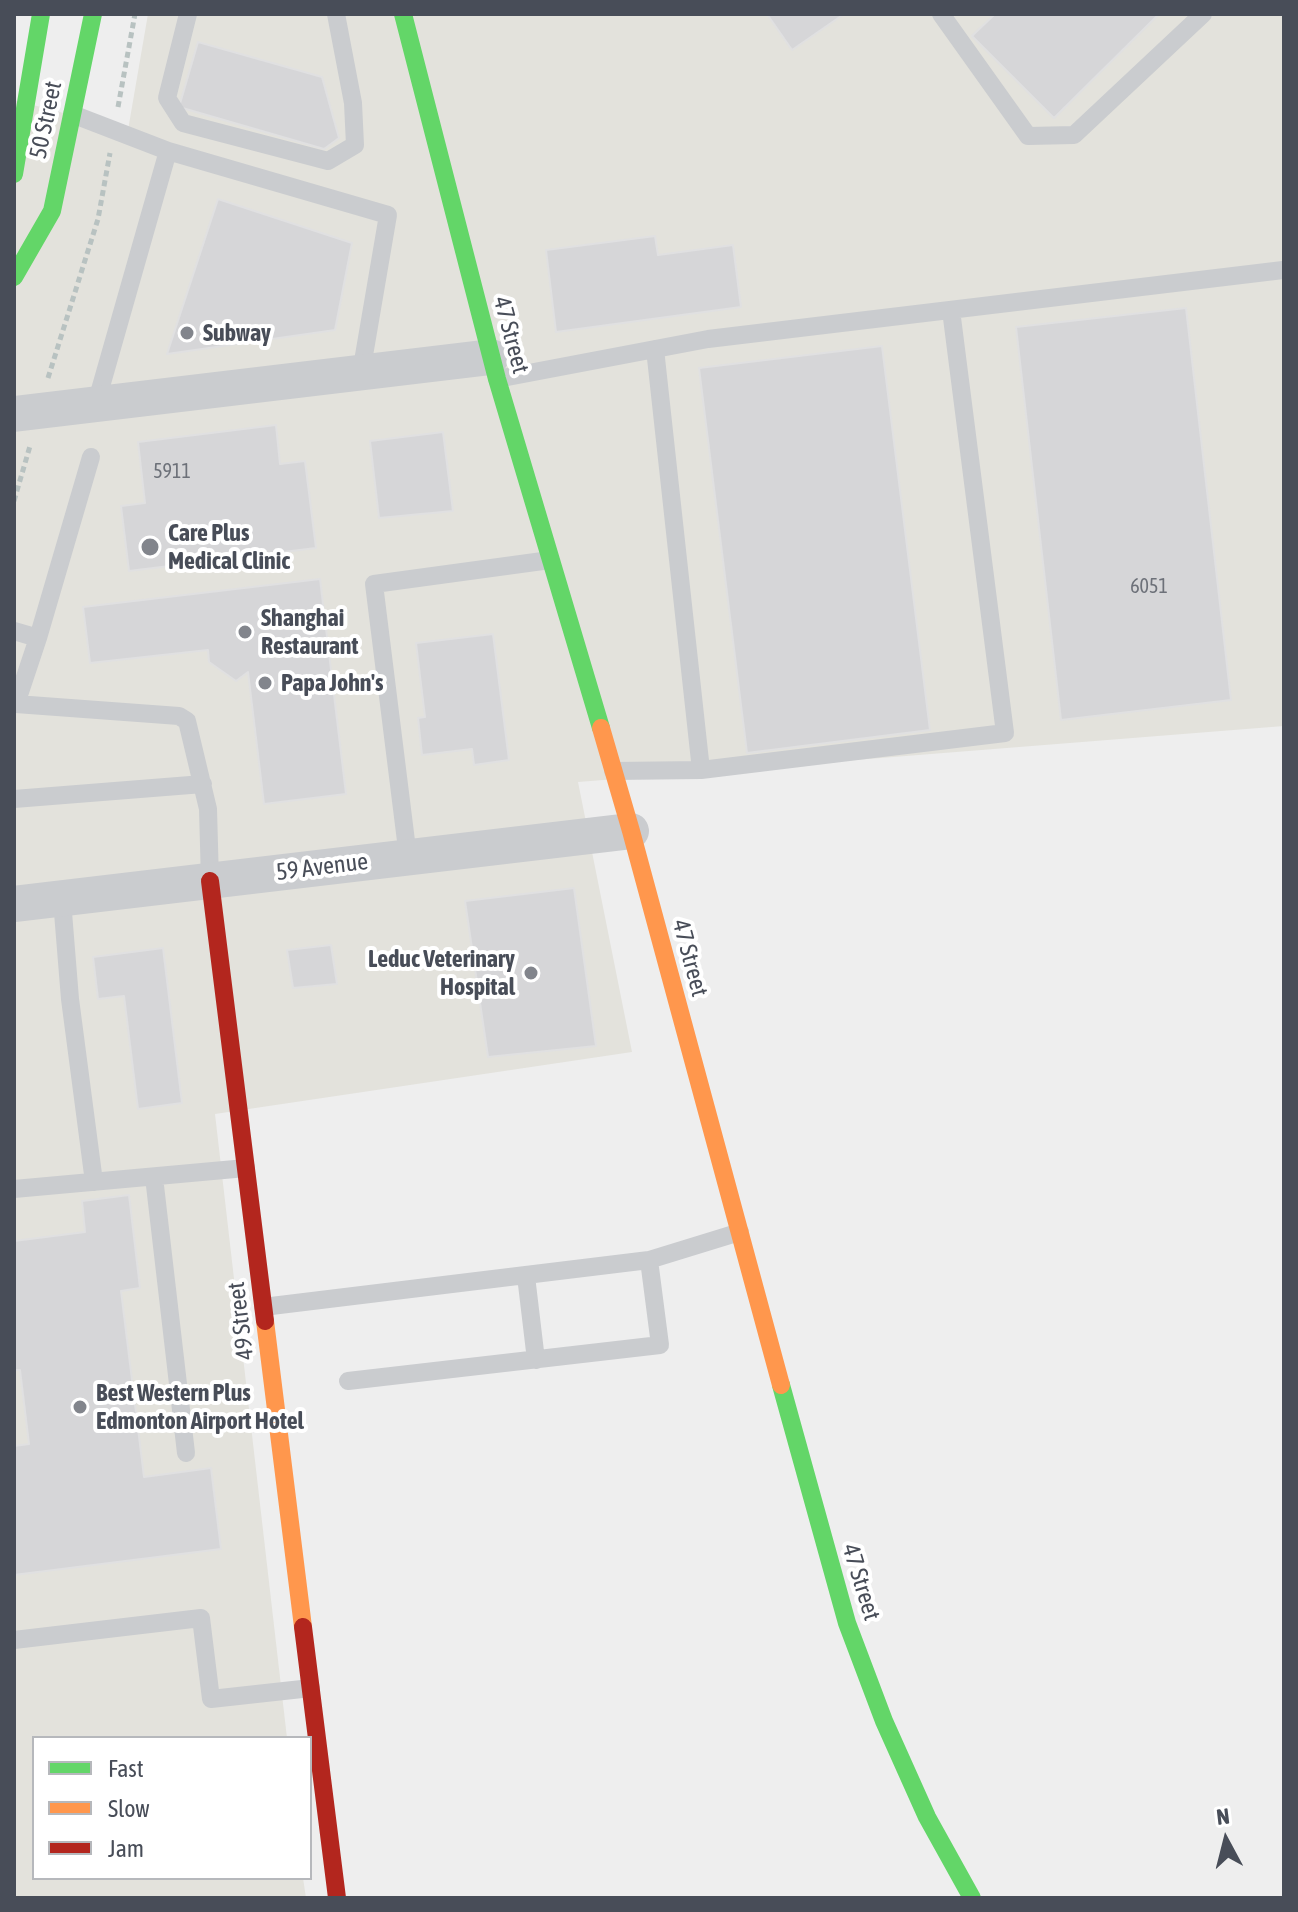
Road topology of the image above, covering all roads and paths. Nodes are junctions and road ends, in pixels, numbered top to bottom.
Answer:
1 (41, 14) edge
2 (93, 14) edge
3 (135, 14) edge
4 (188, 14) edge
5 (336, 14) edge
6 (403, 14) edge
7 (941, 14) edge
8 (1203, 14) edge
9 (24, 55) edge
10 (72, 114) junction
11 (114, 131) junction
12 (168, 151) junction
13 (14, 174) edge
14 (14, 259) edge
15 (1283, 270) edge
16 (14, 276) edge
17 (951, 310) junction
18 (655, 349) junction
19 (494, 368) junction
20 (361, 373) junction
21 (96, 404) junction
22 (27, 413) edge
23 (91, 457) dead end
24 (14, 501) edge
25 (551, 560) junction
26 (14, 631) edge
27 (38, 638) junction
28 (15, 708) edge
29 (701, 770) junction
30 (613, 771) junction
31 (203, 784) junction
32 (14, 799) edge
33 (631, 831) junction
34 (408, 857) junction
35 (210, 881) junction
36 (62, 900) junction
37 (14, 904) edge
38 (247, 1168) junction
39 (154, 1177) junction
40 (94, 1182) junction
41 (14, 1189) edge
42 (740, 1232) junction
43 (649, 1260) junction
44 (526, 1276) junction
45 (263, 1307) junction
46 (536, 1360) junction
47 (348, 1381) dead end
48 (186, 1453) dead end
49 (14, 1640) edge
50 (311, 1688) junction
51 (337, 1898) edge
52 (972, 1898) edge

1 - 9 street, 50 Street
2 - 10 street, 50 Street
3 - 11 path
4 - 5 lane
6 - 19 street, 47 Street
7 - 8 lane
9 - 13 street, 50 Street
10 - 11 lane
10 - 16 street, 50 Street
11 - 12 lane
11 - 22 path
12 - 20 lane
12 - 21 lane
14 - 16 street, 50 Street
15 - 17 lane
17 - 18 lane
17 - 29 lane
18 - 19 lane
18 - 29 lane
19 - 20 street
19 - 25 street, 47 Street
20 - 21 street
21 - 22 street
22 - 24 path
23 - 27 lane
25 - 30 street, 47 Street
25 - 34 lane
26 - 27 lane
27 - 28 lane
28 - 31 lane
29 - 30 lane
30 - 33 street, 47 Street
31 - 32 lane
31 - 35 lane
33 - 34 street, 59 Avenue
33 - 42 street, 47 Street
34 - 35 street, 59 Avenue
35 - 36 street, 59 Avenue
35 - 38 street, 49 Street
36 - 37 street, 59 Avenue
36 - 40 lane
38 - 39 lane
38 - 45 street, 49 Street
39 - 40 lane
39 - 48 lane
40 - 41 lane
42 - 43 lane
42 - 52 street, 47 Street
43 - 44 lane
43 - 46 lane
44 - 45 lane
44 - 46 lane
45 - 50 street, 49 Street
46 - 47 lane
49 - 50 lane
50 - 51 street, 49 Street

